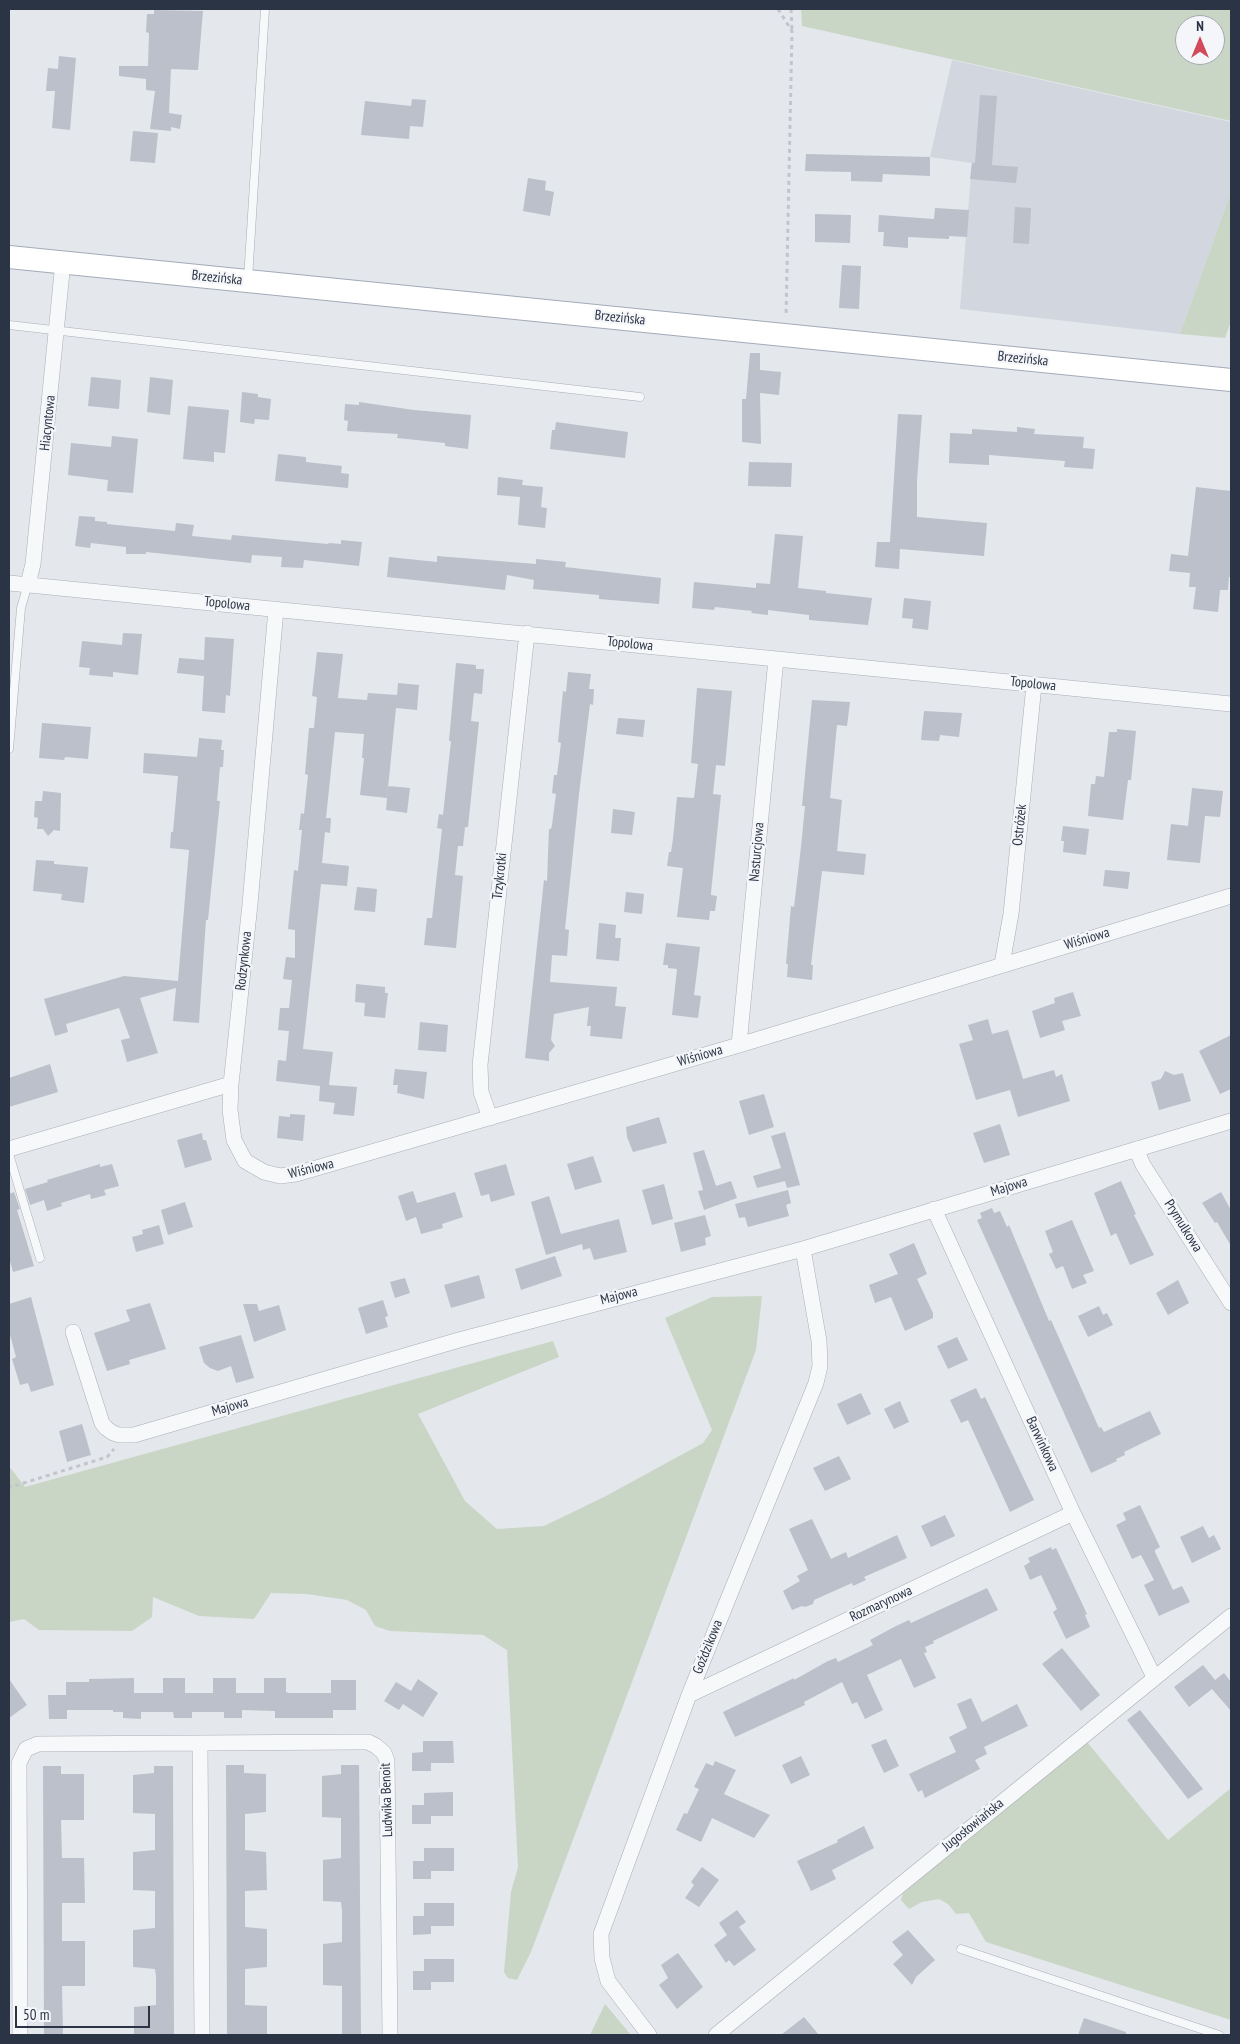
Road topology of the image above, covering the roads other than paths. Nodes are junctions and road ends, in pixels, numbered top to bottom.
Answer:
1 (265, 9) edge
2 (9, 256) edge
3 (63, 262) junction
4 (248, 281) junction
5 (9, 325) edge
6 (57, 330) junction
7 (1231, 380) edge
8 (640, 397) dead end
9 (9, 583) edge
10 (28, 584) junction
11 (276, 609) junction
12 (527, 633) junction
13 (776, 659) junction
14 (1034, 684) junction
15 (1231, 704) edge
16 (9, 750) edge
17 (1231, 896) edge
18 (1002, 964) junction
19 (739, 1045) junction
20 (230, 1084) junction
21 (490, 1118) junction
22 (1231, 1121) edge
23 (1136, 1148) junction
24 (9, 1149) edge
25 (9, 1154) edge
26 (934, 1209) junction
27 (803, 1249) junction
28 (40, 1258) dead end
29 (1231, 1303) edge
30 (73, 1332) dead end
31 (1073, 1513) junction
32 (1231, 1616) edge
33 (1154, 1677) junction
34 (689, 1694) junction
35 (200, 1744) junction
36 (961, 1949) dead end
37 (20, 2035) edge
38 (202, 2035) edge
39 (390, 2035) edge
40 (649, 2035) edge
41 (716, 2035) edge
42 (1219, 2035) edge

1 - 4 lane
2 - 3 main road, Brzezińska
3 - 4 main road, Brzezińska
3 - 6 street, Hiacyntowa
4 - 7 main road, Brzezińska
5 - 6 lane
6 - 8 lane
6 - 10 street, Hiacyntowa
9 - 10 street, Topolowa
10 - 11 street, Topolowa
10 - 16 lane
11 - 12 street, Topolowa
11 - 20 street, Rodzynkowa
12 - 13 street, Topolowa
12 - 21 street, Trzykrotki
13 - 14 street, Topolowa
13 - 19 street, Nasturcjowa
14 - 15 street, Topolowa
14 - 18 street, Ostróżek
17 - 18 street, Wiśniowa
18 - 19 street, Wiśniowa
19 - 21 street, Wiśniowa
20 - 21 street, Wiśniowa
20 - 24 street
22 - 23 street, Majowa
23 - 26 street, Majowa
23 - 29 street, Prymulkowa
25 - 28 lane
26 - 27 street, Majowa
26 - 31 street, Barwinkowa
27 - 30 street, Majowa
27 - 34 street, Goździkowa
31 - 33 street, Barwinkowa
31 - 34 street, Rozmarynowa
32 - 33 street, Jugosłowiańska
33 - 41 street, Jugosłowiańska
34 - 40 street, Goździkowa
35 - 37 street, Ludwika Benoit
35 - 38 street
35 - 39 street, Ludwika Benoit
36 - 42 lane

